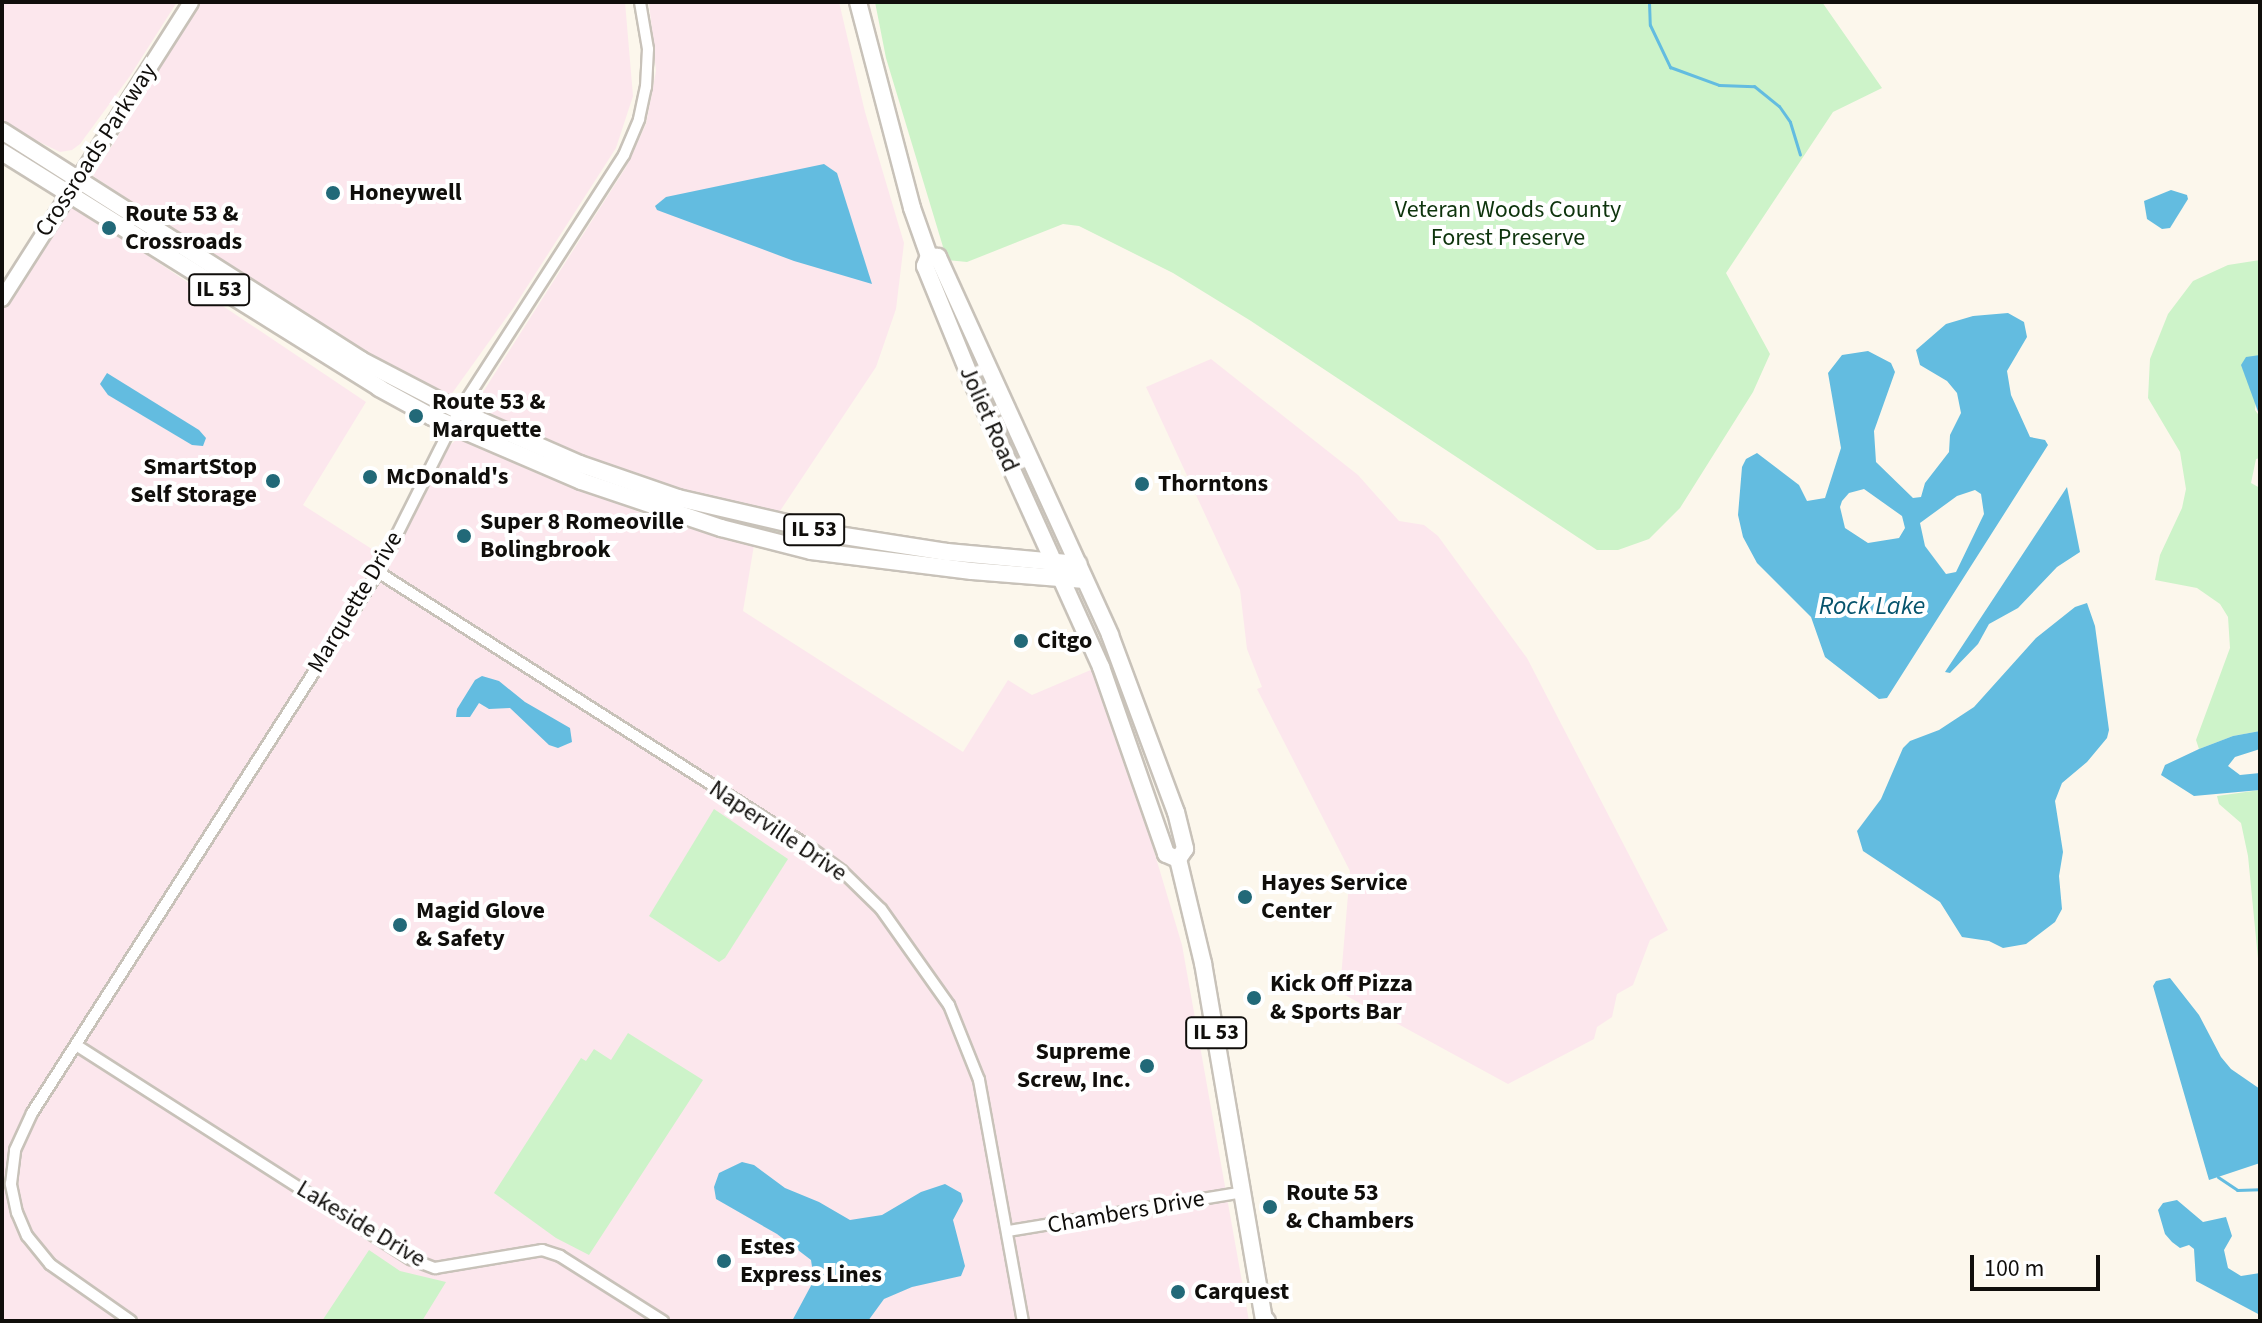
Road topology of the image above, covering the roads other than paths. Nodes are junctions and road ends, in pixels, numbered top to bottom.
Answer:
1 (191, 2) edge
2 (640, 2) edge
3 (858, 2) edge
4 (2, 131) edge
5 (2, 152) edge
6 (77, 180) junction
7 (67, 195) junction
8 (929, 256) junction
9 (2, 299) edge
10 (455, 418) junction
11 (1054, 561) junction
12 (1078, 564) junction
13 (378, 572) junction
14 (1062, 580) junction
15 (1085, 580) junction
16 (1178, 859) junction
17 (76, 1045) junction
18 (1243, 1192) junction
19 (1008, 1231) junction
20 (1264, 1320) edge
21 (131, 1321) edge
22 (663, 1321) edge
23 (1023, 1321) edge

1 - 6 street, Crossroads Parkway
2 - 10 street, Marquette Drive
3 - 8 main road, Joliet Road
4 - 6 main road, IL 53
5 - 7 main road, IL 53
6 - 7 street, Crossroads Parkway
6 - 10 main road, IL 53
7 - 9 street, Crossroads Parkway
7 - 10 main road, IL 53
8 - 11 main road, Joliet Road
8 - 12 main road, Joliet Road
10 - 11 main road, IL 53
10 - 13 street, Marquette Drive
10 - 14 main road, IL 53
11 - 12 main road, IL 53
11 - 14 main road, Joliet Road
12 - 15 main road, IL 53
13 - 17 street, Marquette Drive
13 - 19 street, Naperville Drive
14 - 15 main road, IL 53
14 - 16 main road, IL 53
15 - 16 main road, IL 53
16 - 18 main road, IL 53
17 - 21 street, Marquette Drive
17 - 22 street, Lakeside Drive
18 - 19 street, Chambers Drive
18 - 20 main road, IL 53
19 - 23 street, Naperville Drive

